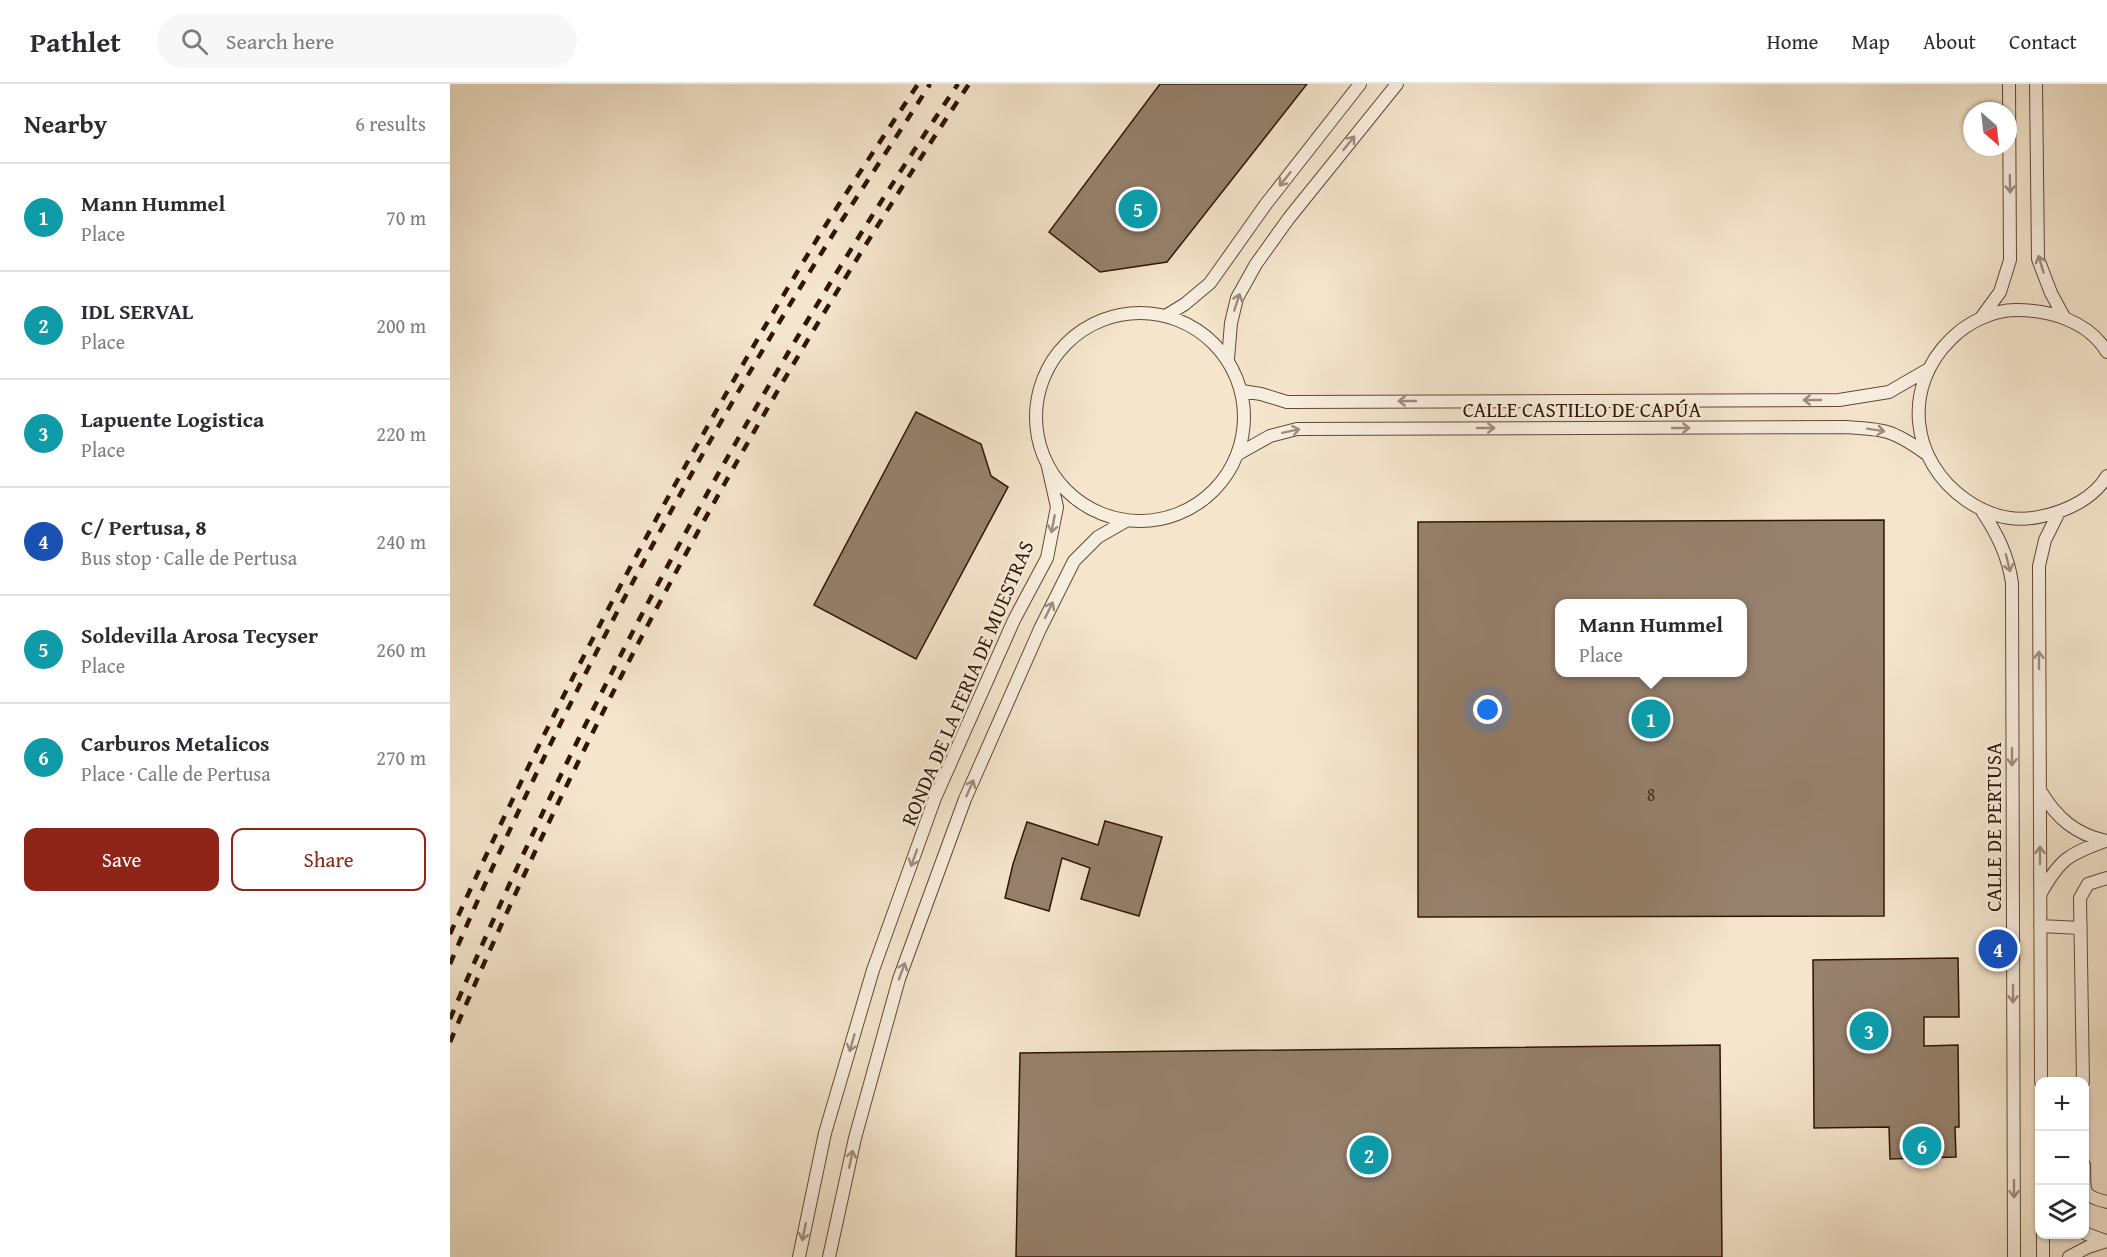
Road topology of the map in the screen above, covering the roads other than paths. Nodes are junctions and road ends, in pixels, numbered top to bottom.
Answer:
1 (1360, 84) edge
2 (1397, 84) edge
3 (2009, 84) edge
4 (2036, 84) edge
5 (1167, 315) junction
6 (2064, 317) junction
7 (1981, 318) junction
8 (2107, 351) edge
9 (1228, 359) junction
10 (1927, 370) junction
11 (1242, 392) junction
12 (1925, 453) junction
13 (1238, 454) junction
14 (1048, 467) junction
15 (2107, 476) edge
16 (1982, 511) junction
17 (2059, 512) junction
18 (1126, 521) junction
19 (2040, 791) junction
20 (2106, 841) edge
21 (2107, 878) edge
22 (2040, 896) junction
23 (2040, 927) junction
24 (2081, 928) junction
25 (2041, 1077) edge
26 (2083, 1077) edge
27 (2085, 1185) edge
28 (2107, 1202) edge
29 (2089, 1234) edge
30 (2043, 1239) edge
31 (2107, 1241) edge
32 (798, 1257) edge
33 (829, 1257) edge
34 (2014, 1257) edge
35 (2043, 1257) edge
36 (2069, 1257) edge

1 -> 5 street
9 -> 2 street, RONDA DE LA FERIA DE MUESTRAS
3 -> 7 street
6 -> 4 street
5 - 9 street, RONDA DE LA FERIA DE MUESTRAS
5 - 14 street, RONDA DE LA FERIA DE MUESTRAS
6 - 7 street
6 - 8 street
7 - 10 street
9 - 11 street, RONDA DE LA FERIA DE MUESTRAS
10 -> 11 street, CALLE CASTILLO DE CAPÚA
10 - 12 street
11 - 13 street, RONDA DE LA FERIA DE MUESTRAS
13 -> 12 street, CALLE CASTILLO DE CAPÚA
12 - 16 street
13 - 18 street, RONDA DE LA FERIA DE MUESTRAS
14 - 18 street, RONDA DE LA FERIA DE MUESTRAS
14 -> 32 street, RONDA DE LA FERIA DE MUESTRAS
15 - 17 street
16 - 17 street
16 -> 34 street, CALLE DE PERTUSA
19 -> 17 street
33 -> 18 street, RONDA DE LA FERIA DE MUESTRAS
19 - 20 street
22 -> 19 street
20 - 22 street
21 - 24 street
22 - 23 street
23 - 24 street
23 - 25 street
24 - 26 street
27 - 28 street
29 - 31 street
30 - 35 street
31 - 36 street

